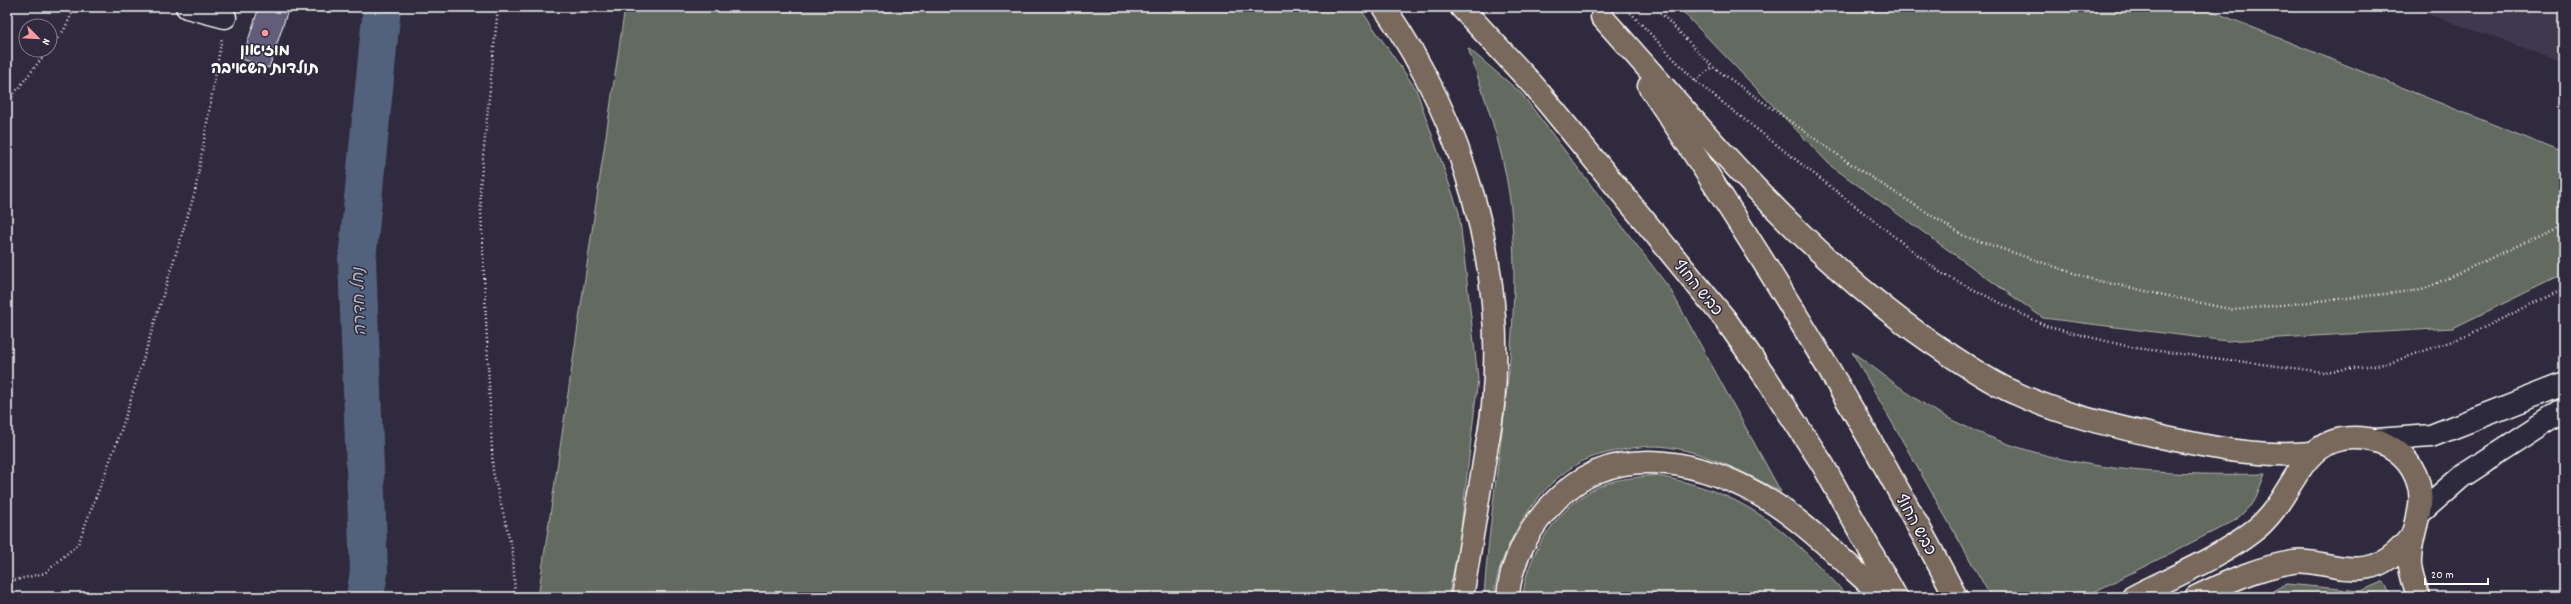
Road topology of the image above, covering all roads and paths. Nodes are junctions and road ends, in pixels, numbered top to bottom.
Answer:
1 (75, 7) edge
2 (187, 7) edge
3 (498, 7) edge
4 (1384, 7) edge
5 (1461, 7) edge
6 (1625, 7) edge
7 (1655, 7) edge
8 (1598, 12) edge
9 (225, 17) joint
10 (58, 38) edge
11 (42, 58) edge
12 (1713, 67) junction
13 (1695, 81) junction
14 (7, 103) edge
15 (2564, 224) edge
16 (2564, 288) edge
17 (2564, 384) edge
18 (2564, 410) edge
19 (2376, 440) junction
20 (2312, 453) junction
21 (1477, 505) junction
22 (2421, 512) junction
23 (2413, 534) junction
24 (7, 582) edge
25 (515, 597) edge
26 (1462, 597) edge
27 (1472, 597) edge
28 (1508, 597) edge
29 (1884, 597) edge
30 (1896, 597) edge
31 (1956, 597) edge
32 (2132, 597) edge
33 (2196, 597) edge
34 (2419, 597) edge

1 - 10 path
2 - 9 street
3 - 25 path
4 - 21 highway
5 - 30 highway, כביש החוף
6 - 13 path
7 - 12 path
8 - 20 highway
8 - 31 highway, כביש החוף
9 - 24 path
11 - 14 path
12 - 13 path
12 - 15 path
13 - 16 path
17 - 19 street
18 - 22 street
19 - 20 highway
19 - 22 highway
20 - 32 highway
21 - 26 highway
21 - 27 highway
22 - 23 highway
23 - 33 highway
23 - 34 highway
28 - 29 highway

